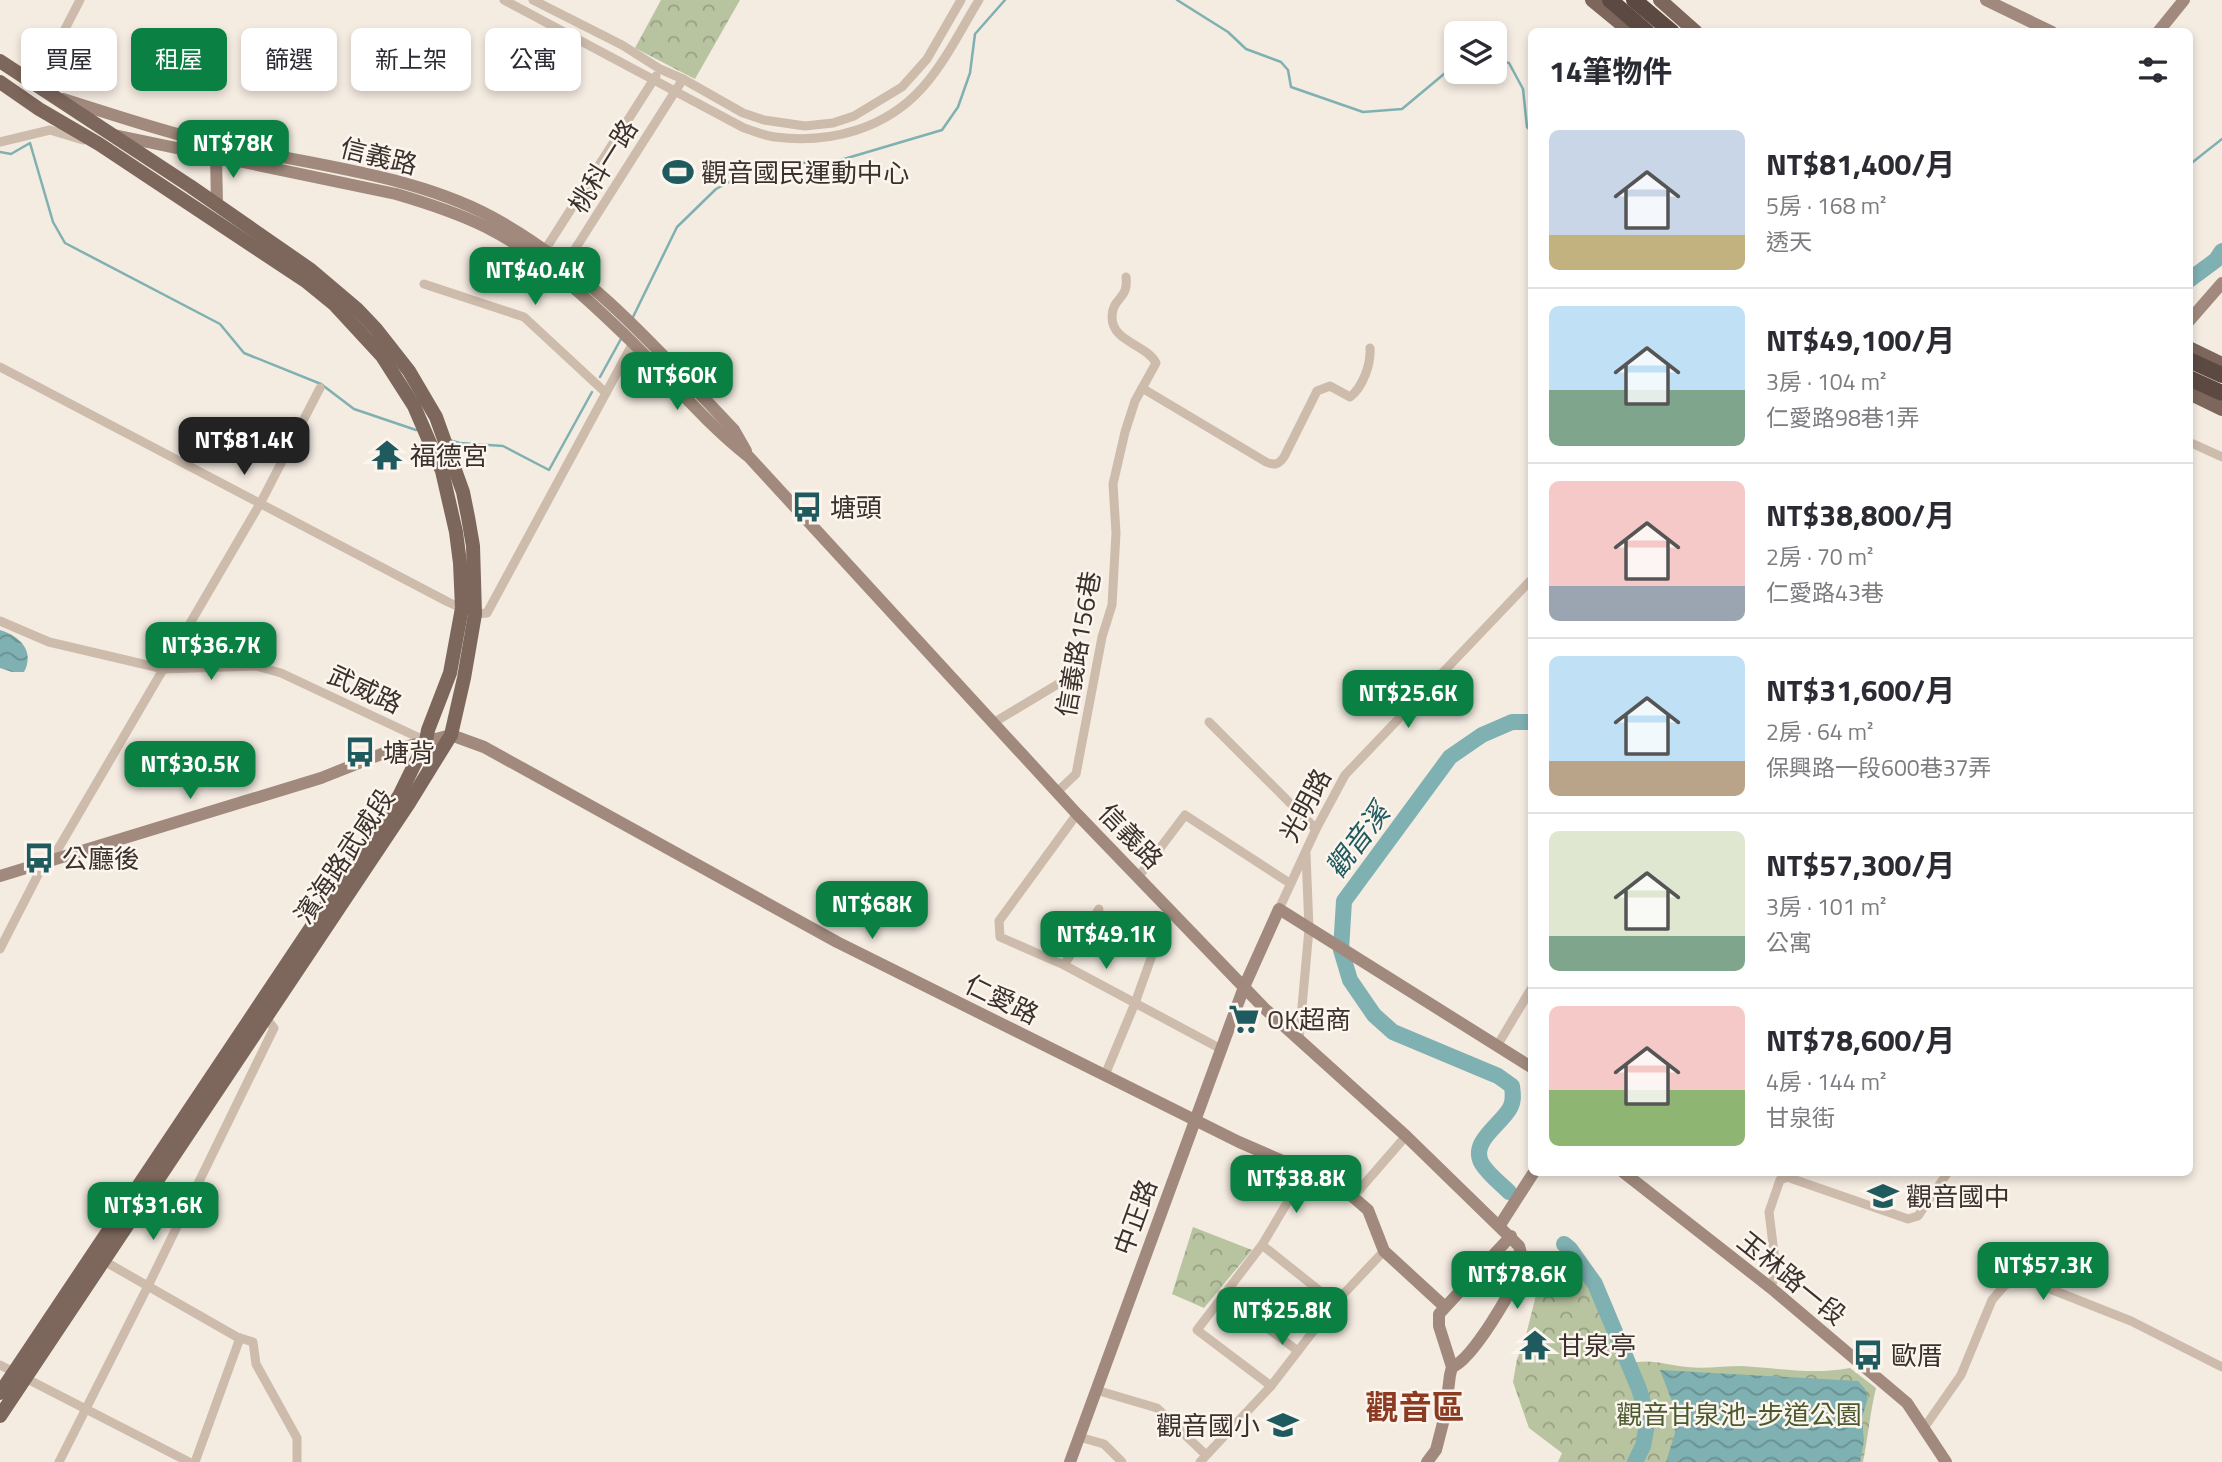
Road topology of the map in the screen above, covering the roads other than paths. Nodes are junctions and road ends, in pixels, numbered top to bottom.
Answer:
1 (80, 0) edge
2 (504, 0) edge
3 (533, 0) edge
4 (961, 0) edge
5 (979, 0) edge
6 (1592, 0) edge
7 (1610, 0) edge
8 (1634, 0) edge
9 (1660, 0) edge
10 (1986, 0) edge
11 (2184, 0) edge
12 (66, 28) edge
13 (1626, 28) edge
14 (1642, 28) edge
15 (1667, 28) edge
16 (1692, 28) edge
17 (2044, 28) edge
18 (2161, 28) edge
19 (0, 61) edge
20 (660, 69) junction
21 (21, 75) edge
22 (654, 79) junction
23 (683, 79) junction
24 (0, 82) edge
25 (45, 91) edge
26 (675, 92) junction
27 (52, 96) junction
28 (115, 115) junction
29 (103, 139) junction
30 (0, 142) edge
31 (216, 156) junction
32 (217, 204) junction
33 (541, 256) junction
34 (561, 270) junction
35 (1126, 277) dead end
36 (2222, 283) edge
37 (424, 284) dead end
38 (2193, 316) edge
39 (633, 337) junction
40 (1370, 348) dead end
41 (2193, 350) edge
42 (2193, 361) edge
43 (2222, 363) edge
44 (0, 367) edge
45 (2222, 375) edge
46 (2193, 380) edge
47 (320, 388) dead end
48 (1142, 388) junction
49 (606, 393) junction
50 (2222, 393) edge
51 (2193, 395) edge
52 (2222, 409) edge
53 (2193, 444) edge
54 (2222, 457) edge
55 (261, 502) junction
56 (1528, 583) edge
57 (469, 611) junction
58 (0, 621) edge
59 (164, 669) junction
60 (1063, 681) dead end
61 (1209, 722) dead end
62 (993, 723) junction
63 (451, 735) junction
64 (426, 741) junction
65 (1057, 792) junction
66 (1077, 814) junction
67 (1316, 829) junction
68 (1306, 853) junction
69 (47, 862) junction
70 (0, 876) edge
71 (1139, 876) junction
72 (1288, 882) dead end
73 (1169, 908) junction
74 (1100, 909) dead end
75 (1279, 909) junction
76 (1315, 932) junction
77 (0, 949) edge
78 (1064, 965) junction
79 (1244, 987) junction
80 (1528, 994) edge
81 (1135, 1003) junction
82 (266, 1018) junction
83 (1299, 1040) junction
84 (1497, 1046) junction
85 (1221, 1049) junction
86 (1528, 1065) edge
87 (1105, 1075) junction
88 (1195, 1120) junction
89 (1406, 1136) junction
90 (1306, 1171) junction
91 (1531, 1176) edge
92 (1628, 1176) edge
93 (1945, 1176) edge
94 (1353, 1197) junction
95 (1500, 1225) junction
96 (1511, 1236) junction
97 (1262, 1245) junction
98 (1384, 1251) junction
99 (104, 1261) junction
100 (148, 1286) junction
101 (1771, 1288) junction
102 (1222, 1294) junction
103 (1335, 1303) junction
104 (1445, 1307) junction
105 (240, 1338) junction
106 (1298, 1351) junction
107 (0, 1365) edge
108 (1452, 1367) junction
109 (2222, 1367) edge
110 (20, 1375) junction
111 (1270, 1386) junction
112 (1096, 1390) junction
113 (0, 1393) edge
114 (86, 1410) junction
115 (0, 1416) edge
116 (1924, 1428) junction
117 (1079, 1437) junction
118 (1203, 1459) edge
119 (59, 1462) edge
120 (189, 1462) edge
121 (195, 1462) edge
122 (298, 1462) edge
123 (1070, 1462) edge
124 (1122, 1462) edge
125 (1427, 1462) edge
126 (1946, 1462) edge

1 - 12 street
2 - 22 street
3 - 20 street
4 - 23 street
5 - 26 street
6 - 13 main road
7 - 14 highway
8 - 15 highway
9 - 16 main road
10 - 17 street
11 - 18 street
19 - 21 main road, 濱海路武威段
20 - 22 street, 桃科一路
20 - 23 street
22 - 26 street
22 - 33 street, 桃科一路
23 - 26 street, 桃科一路
24 - 29 main road
25 - 27 main road, 濱海路武威段
26 - 34 street, 桃科一路
27 - 28 street, 信義路
27 - 29 main road, 濱海路武威段
28 - 29 street
28 - 33 street, 信義路
29 - 30 street
29 - 31 street, 信義路
29 - 32 main road, 濱海路武威段
29 - 57 main road, 濱海路武威段
31 - 32 street
31 - 33 street, 信義路
32 - 57 main road, 濱海路武威段
33 - 34 street, 信義路
34 - 39 street, 信義路
35 - 48 street, 信義路156巷
36 - 38 street
37 - 49 street
39 - 49 street
39 - 62 street, 信義路
40 - 48 street
41 - 43 main road
42 - 45 highway
44 - 55 street
46 - 50 highway
47 - 55 street
48 - 65 street, 信義路156巷
49 - 57 street
51 - 52 main road
53 - 54 street
55 - 57 street
55 - 59 street
56 - 67 street, 光明路
57 - 63 main road, 濱海路武威段
57 - 64 main road, 濱海路武威段
58 - 59 street, 武威路
59 - 64 street, 武威路
59 - 69 street
60 - 62 street
61 - 67 street
62 - 65 street, 信義路
63 - 64 street
63 - 82 main road, 濱海路武威段
63 - 87 street, 仁愛路
64 - 69 street
64 - 110 main road, 濱海路武威段
65 - 66 street, 信義路
66 - 71 street, 信義路
66 - 78 street
67 - 68 street, 光明路
68 - 75 street, 光明路
68 - 76 street
69 - 70 street
69 - 77 street
71 - 72 street
71 - 73 street, 信義路
73 - 79 street, 信義路
73 - 81 street
74 - 78 street
75 - 76 street
75 - 79 street, 光明路
76 - 83 street
76 - 84 street
78 - 81 street
79 - 83 street, 信義路
79 - 85 street, 中正路
80 - 84 street
81 - 85 street
81 - 87 street
82 - 99 main road, 濱海路武威段
82 - 100 street
83 - 89 street, 信義路
84 - 86 street
85 - 88 street, 中正路
87 - 88 street, 仁愛路
88 - 90 street, 仁愛路
88 - 112 street, 中正路
89 - 94 street
89 - 95 street, 信義路
90 - 94 street, 仁愛路
90 - 97 street
91 - 95 street
92 - 101 street, 玉林路一段
93 - 101 street
94 - 98 street, 仁愛路
95 - 96 street, 信義路
96 - 104 street
96 - 108 street
97 - 102 street
97 - 103 street
98 - 103 street
98 - 104 street, 仁愛路
99 - 100 street
99 - 110 main road, 濱海路武威段
100 - 105 street
100 - 114 street
101 - 116 street, 玉林路一段
102 - 106 street
102 - 111 street
103 - 106 street
104 - 108 street
105 - 121 street
105 - 122 street
106 - 111 street
107 - 110 street
108 - 125 street
109 - 116 street
110 - 113 main road, 濱海路武威段
110 - 114 street
110 - 115 main road, 濱海路武威段
111 - 118 street
112 - 117 street, 中正路
112 - 118 street
114 - 119 street
114 - 120 street
116 - 126 street, 玉林路一段
117 - 123 street, 中正路
117 - 124 street

